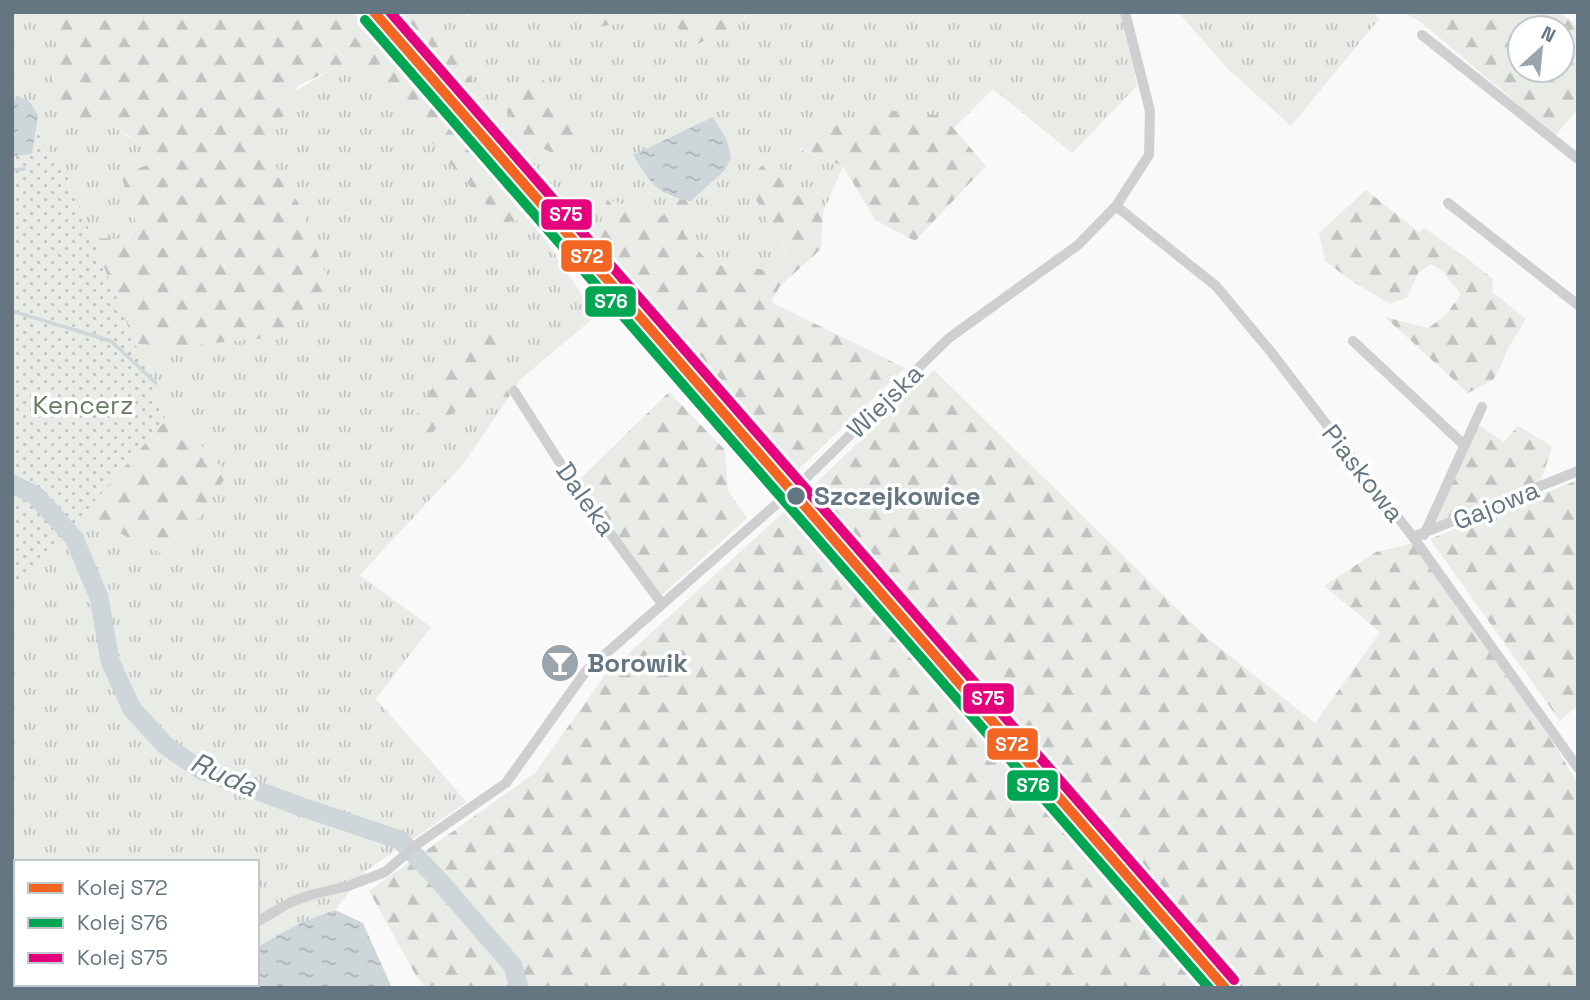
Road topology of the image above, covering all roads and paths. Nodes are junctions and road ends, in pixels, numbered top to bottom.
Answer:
1 (1125, 12) edge
2 (1422, 35) dead end
3 (1578, 159) edge
4 (1448, 203) dead end
5 (1116, 206) junction
6 (1578, 305) edge
7 (1353, 341) dead end
8 (514, 391) dead end
9 (1482, 407) dead end
10 (1464, 445) junction
11 (1578, 471) edge
12 (1418, 536) junction
13 (662, 604) junction
14 (1578, 768) edge
15 (259, 921) edge

1 - 5 street, Wiejska
2 - 3 street
4 - 6 street
5 - 12 street, Piaskowa
5 - 13 street, Wiejska
7 - 10 street
8 - 13 street, Daleka
9 - 10 street
10 - 12 street
11 - 12 street, Gajowa
12 - 14 street, Piaskowa
13 - 15 street, Wiejska

